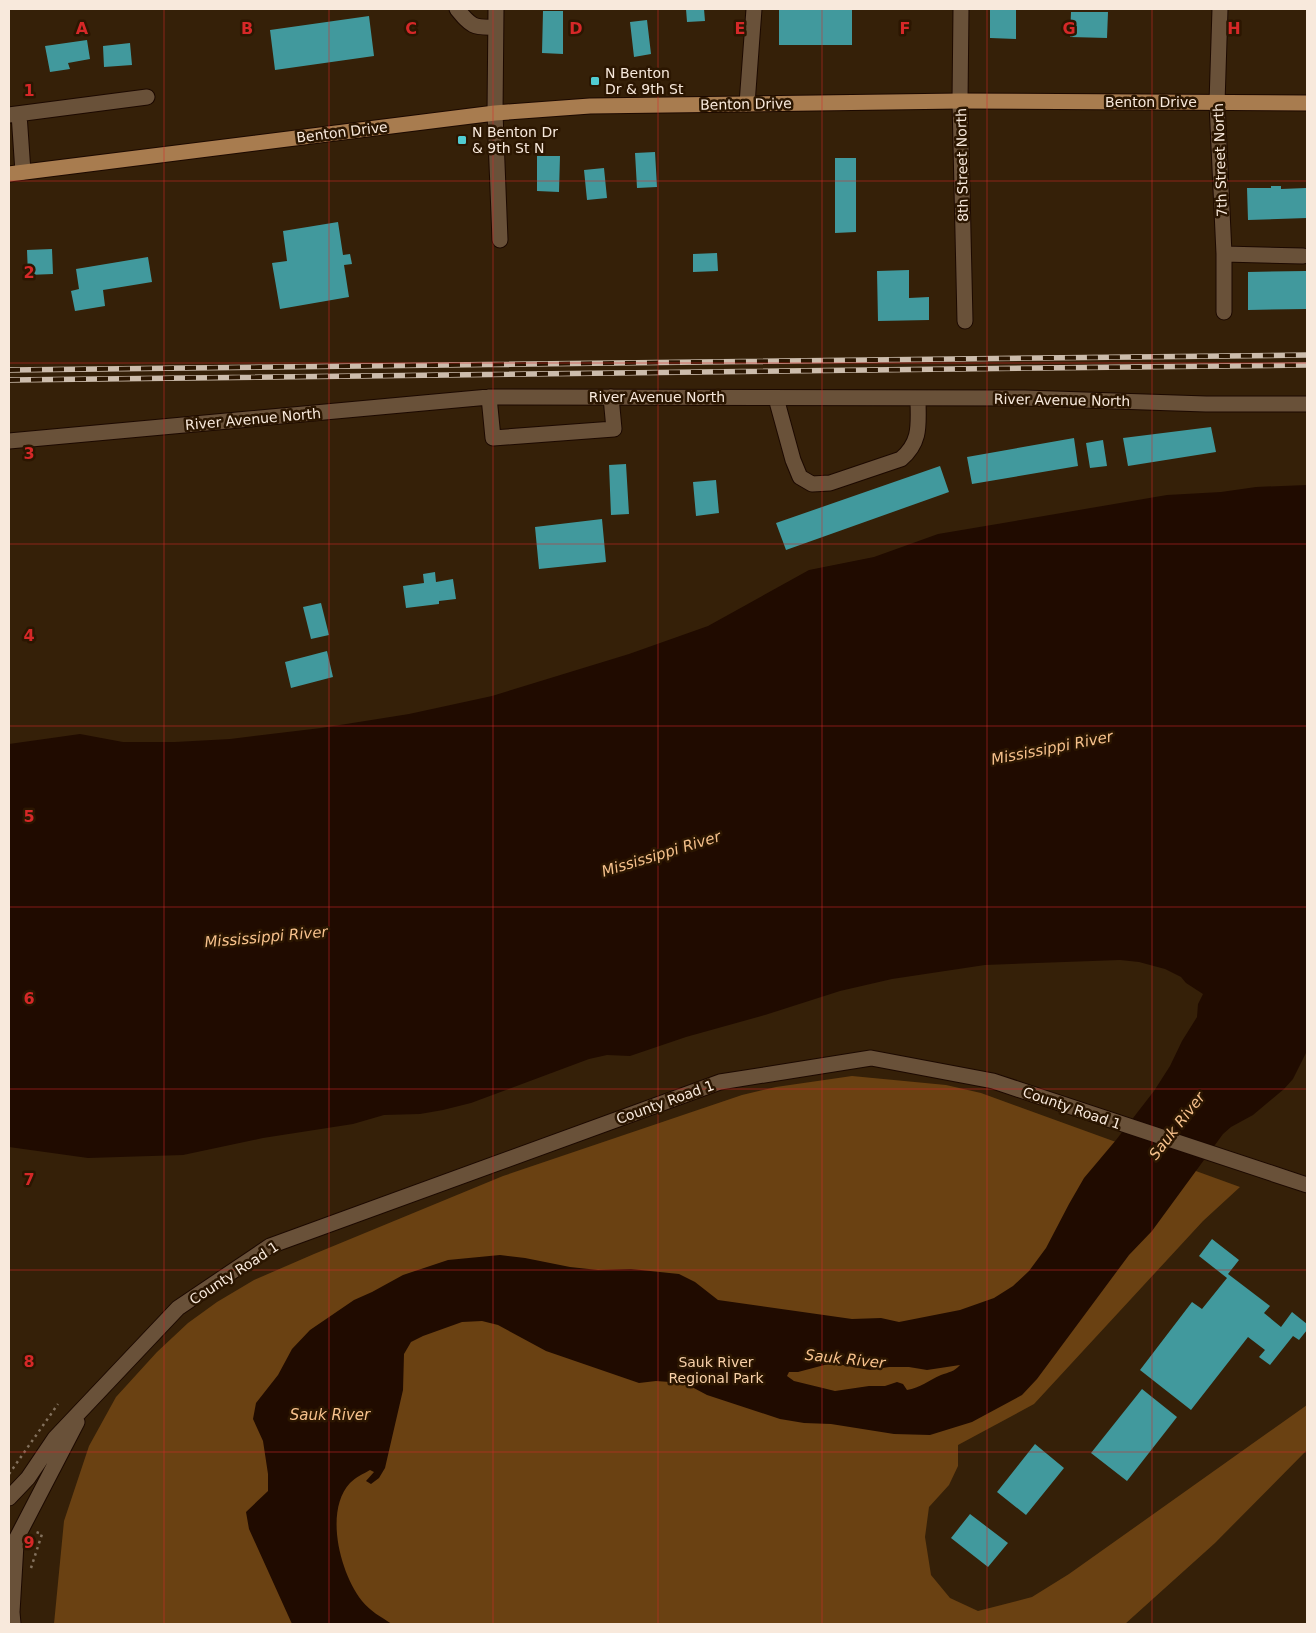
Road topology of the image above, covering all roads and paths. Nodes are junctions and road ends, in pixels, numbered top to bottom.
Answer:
1 (456, 9) edge
2 (496, 9) edge
3 (754, 9) edge
4 (961, 9) edge
5 (1220, 9) edge
6 (496, 27) junction
7 (147, 97) dead end
8 (960, 101) junction
9 (1217, 103) junction
10 (1307, 103) edge
11 (747, 104) junction
12 (495, 113) junction
13 (14, 115) edge
14 (16, 173) edge
15 (500, 240) dead end
16 (1224, 254) junction
17 (1303, 256) dead end
18 (1224, 312) dead end
19 (965, 321) dead end
20 (489, 397) junction
21 (611, 397) junction
22 (776, 398) junction
23 (918, 398) junction
24 (1307, 404) edge
25 (9, 441) edge
26 (1307, 1185) edge
27 (58, 1404) dead end
28 (84, 1407) junction
29 (9, 1474) edge
30 (9, 1498) edge
31 (42, 1534) dead end
32 (12, 1547) edge
33 (31, 1568) dead end
34 (13, 1624) edge

1 - 6 street
2 - 6 street
3 - 11 street
4 - 8 street, 8th Street North
5 - 9 street, 7th Street North
6 - 12 street
7 - 13 street
8 - 9 main road, Benton Drive
8 - 11 main road, Benton Drive
8 - 19 street, 8th Street North
9 - 10 main road, Benton Drive
9 - 16 street, 7th Street North
11 - 12 main road, Benton Drive
12 - 14 main road, Benton Drive
12 - 15 street
13 - 14 street
16 - 17 street
16 - 18 street, 7th Street North
20 - 21 street, River Avenue North
20 - 21 street
20 - 25 street, River Avenue North
21 - 22 street, River Avenue North
22 - 23 street, River Avenue North
22 - 23 street
23 - 24 street, River Avenue North
26 - 28 street, County Road 1
27 - 29 path
28 - 30 street, County Road 1
28 - 32 street, County Road 1
31 - 33 path
32 - 34 street

